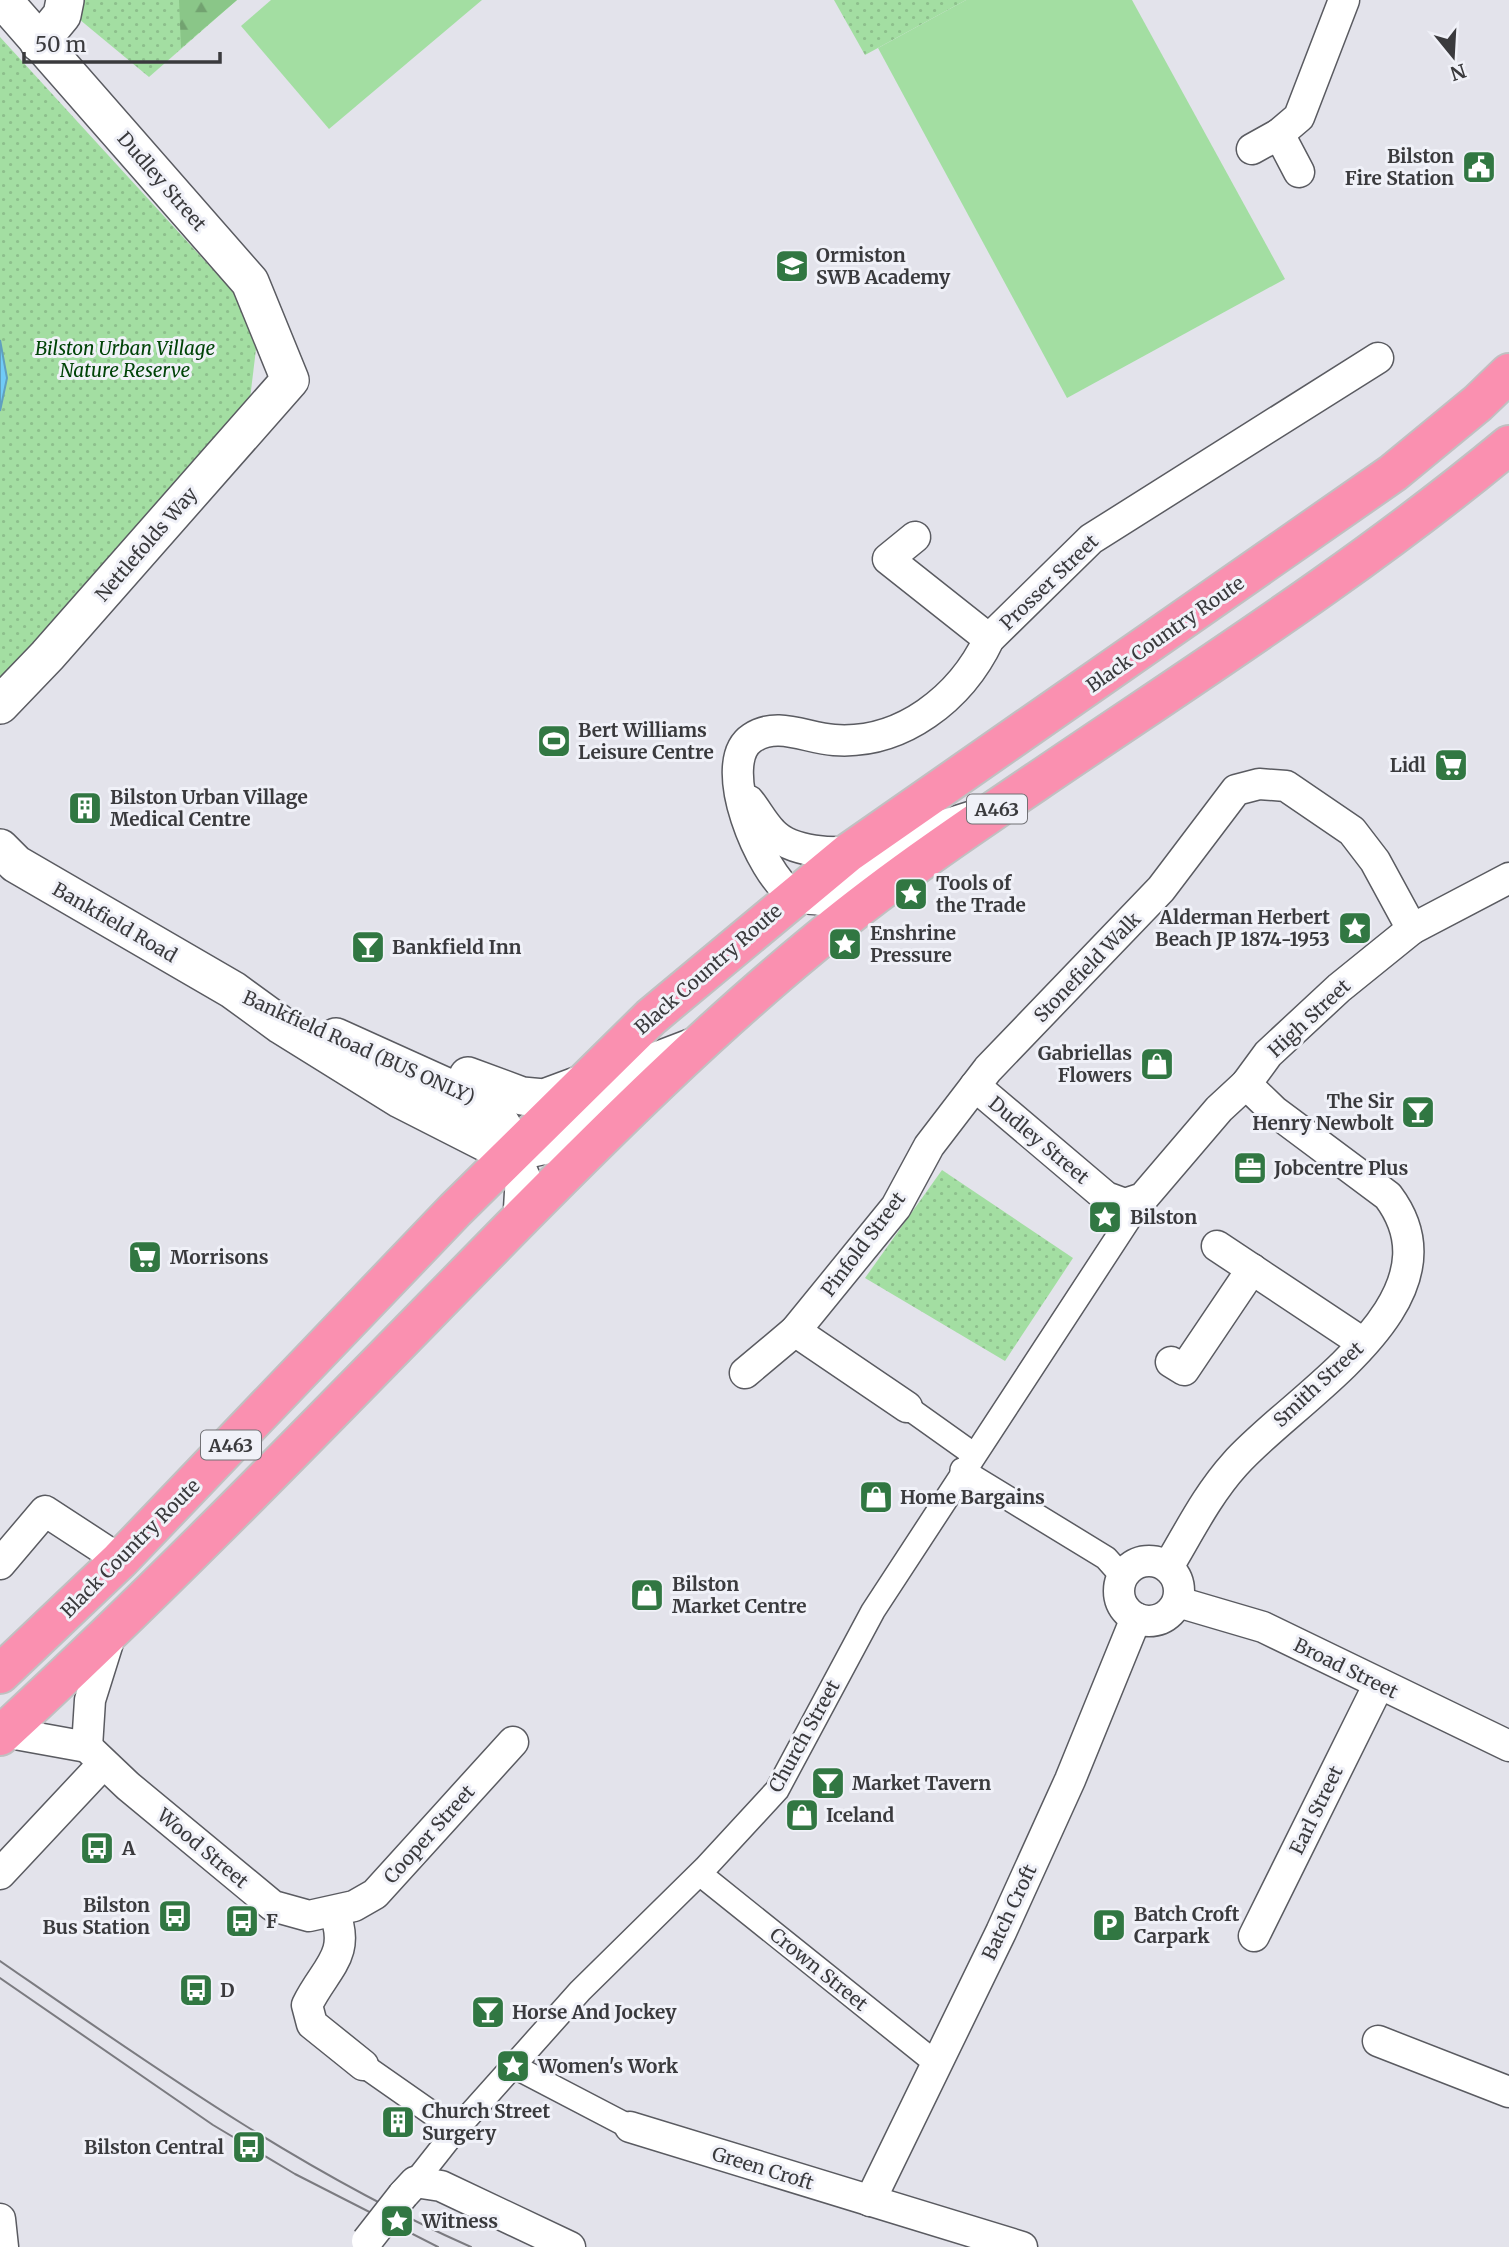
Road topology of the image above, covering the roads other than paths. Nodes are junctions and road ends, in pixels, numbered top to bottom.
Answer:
1 (3, 0) edge
2 (65, 0) edge
3 (1345, 0) edge
4 (39, 43) junction
5 (1279, 134) junction
6 (1252, 149) dead end
7 (1298, 172) dead end
8 (1378, 358) dead end
9 (1509, 373) edge
10 (290, 380) joint
11 (1509, 445) edge
12 (915, 537) dead end
13 (989, 639) junction
14 (0, 705) edge
15 (741, 789) junction
16 (0, 848) edge
17 (848, 853) junction
18 (914, 855) junction
19 (1509, 878) edge
20 (794, 895) junction
21 (1412, 929) junction
22 (233, 990) junction
23 (704, 1039) junction
24 (579, 1084) junction
25 (1246, 1084) junction
26 (975, 1086) junction
27 (512, 1156) junction
28 (1143, 1198) junction
29 (522, 1217) junction
30 (1217, 1246) dead end
31 (1252, 1269) junction
32 (796, 1331) junction
33 (1363, 1343) junction
34 (1171, 1362) dead end
35 (745, 1373) dead end
36 (907, 1407) joint
37 (967, 1462) junction
38 (120, 1560) junction
39 (0, 1564) edge
40 (1168, 1567) junction
41 (1123, 1577) junction
42 (1178, 1602) junction
43 (1136, 1618) junction
44 (111, 1633) junction
45 (0, 1674) edge
46 (1379, 1684) junction
47 (2, 1734) edge
48 (513, 1742) dead end
49 (1509, 1746) edge
50 (95, 1755) junction
51 (0, 1874) edge
52 (700, 1874) junction
53 (334, 1912) junction
54 (1254, 1936) dead end
55 (1378, 2041) dead end
56 (937, 2064) junction
57 (363, 2065) joint
58 (513, 2066) junction
59 (1509, 2092) edge
60 (630, 2127) joint
61 (456, 2130) junction
62 (409, 2189) junction
63 (870, 2201) junction
64 (0, 2218) edge
65 (365, 2244) edge
66 (3, 2247) edge
67 (570, 2247) edge
68 (1022, 2247) edge

1 - 4 street, Dudley Street
2 - 4 street
3 - 5 street
4 - 10 street, Dudley Street
5 - 6 street
5 - 7 street
8 - 13 street, Prosser Street
9 - 17 highway, Black Country Route / A463
10 - 14 street, Nettlefolds Way
11 - 18 highway, A463
12 - 13 street
13 - 15 street, Prosser Street
15 - 17 street
15 - 20 street
16 - 22 street, Bankfield Road
17 - 18 street
17 - 20 highway, Black Country Route / A463
18 - 20 street
18 - 23 highway, A463
19 - 21 street, High Street
20 - 24 highway, Black Country Route / A463
21 - 25 street, High Street
21 - 26 street, Stonefield Walk
22 - 24 street, Bankfield Road
22 - 27 street, Bankfield Road (BUS ONLY)
23 - 27 street
23 - 29 highway, A463
24 - 27 highway, Black Country Route / A463
25 - 28 street, High Street
25 - 33 street, Smith Street
26 - 28 street, Dudley Street
26 - 32 street, Pinfold Street
27 - 29 street, Bankfield Road (BUS ONLY)
27 - 38 highway, Black Country Route / A463
28 - 37 street, Church Street
29 - 44 highway, A463
30 - 31 street
31 - 33 street
31 - 34 street
32 - 35 street, Pinfold Street
32 - 36 street
33 - 40 street, Smith Street
36 - 37 street
37 - 41 street
37 - 52 street, Church Street
38 - 39 street
38 - 45 highway, Black Country Route / A463
40 - 41 street
40 - 42 street
41 - 43 street
42 - 43 street
42 - 46 street, Broad Street
43 - 56 street, Batch Croft
44 - 47 highway, A463
44 - 50 street
46 - 49 street, Broad Street
46 - 54 street, Earl Street
47 - 50 street, Wood Street
48 - 53 street, Cooper Street
50 - 51 street
50 - 53 street, Wood Street
52 - 56 street, Crown Street
52 - 58 street, Church Street
53 - 57 street
55 - 59 street
56 - 63 street, Batch Croft
57 - 61 street
58 - 60 street, Green Croft
58 - 61 street, Church Street
60 - 63 street, Green Croft
61 - 62 street, Church Street
62 - 65 street, Church Street, bridge
62 - 67 street
63 - 68 street, Green Croft
64 - 66 street

